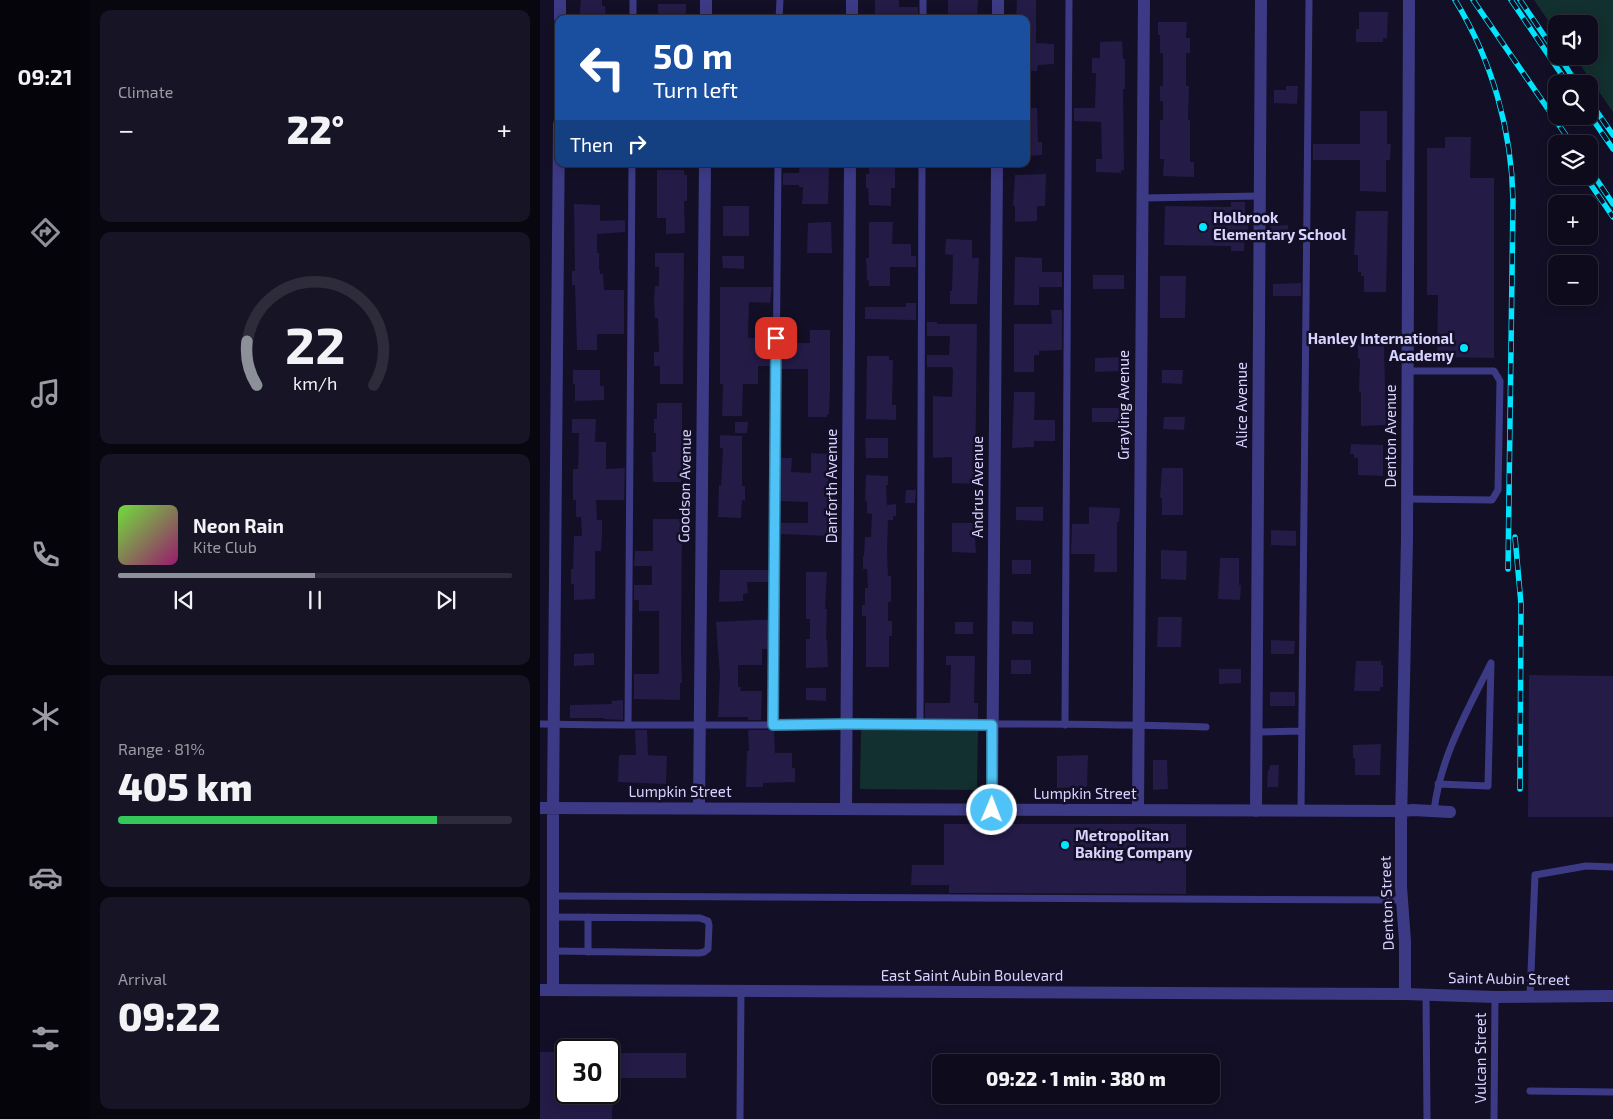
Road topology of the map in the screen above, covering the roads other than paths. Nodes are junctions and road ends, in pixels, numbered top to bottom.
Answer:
1 (560, 0) edge
2 (633, 0) edge
3 (706, 0) edge
4 (780, 0) edge
5 (852, 0) edge
6 (923, 0) edge
7 (998, 0) edge
8 (1069, 0) edge
9 (1144, 0) edge
10 (1261, 0) edge
11 (1309, 0) edge
12 (1410, 0) edge
13 (560, 15) edge
14 (633, 15) edge
15 (706, 15) edge
16 (780, 15) edge
17 (852, 15) edge
18 (923, 15) edge
19 (998, 15) edge
20 (559, 167) edge
21 (632, 167) edge
22 (705, 167) edge
23 (778, 167) edge
24 (850, 167) edge
25 (922, 167) edge
26 (997, 167) edge
27 (1260, 196) junction
28 (1142, 198) junction
29 (1408, 371) junction
30 (1407, 500) junction
31 (540, 724) edge
32 (554, 724) junction
33 (846, 724) junction
34 (920, 724) junction
35 (628, 725) junction
36 (773, 725) junction
37 (992, 725) junction
38 (1065, 725) junction
39 (1138, 725) junction
40 (700, 726) junction
41 (1206, 728) dead end
42 (1302, 731) junction
43 (1256, 732) junction
44 (1438, 784) junction
45 (540, 808) edge
46 (553, 808) junction
47 (699, 808) junction
48 (846, 809) junction
49 (992, 810) junction
50 (1138, 810) junction
51 (1256, 811) junction
52 (1301, 811) junction
53 (1434, 811) junction
54 (1402, 812) junction
55 (1450, 812) dead end
56 (1613, 867) edge
57 (553, 896) junction
58 (1402, 900) junction
59 (553, 917) junction
60 (588, 917) junction
61 (553, 951) junction
62 (588, 952) junction
63 (540, 990) edge
64 (553, 990) junction
65 (740, 991) junction
66 (1405, 994) junction
67 (1426, 994) junction
68 (1530, 996) junction
69 (1613, 996) edge
70 (1495, 997) junction
71 (1530, 1091) dead end
72 (1613, 1092) edge
73 (740, 1119) edge
74 (1427, 1119) edge
75 (1494, 1119) edge

1 - 13 street
2 - 14 lane
3 - 15 street
4 - 16 lane
5 - 17 street
6 - 18 lane
7 - 19 street
8 - 38 lane
9 - 28 street, Grayling Avenue
10 - 27 street, Alice Avenue
11 - 42 lane
12 - 29 street, Denton Avenue
20 - 32 street
21 - 35 lane
22 - 40 street, Goodson Avenue
23 - 36 lane
24 - 33 street, Danforth Avenue
25 - 34 lane
26 - 37 street, Andrus Avenue
27 - 28 lane
27 - 43 street, Alice Avenue
28 - 39 street, Grayling Avenue
29 - 30 street, Denton Avenue
29 - 30 lane
30 - 54 street, Denton Avenue
31 - 32 lane
32 - 35 lane
32 - 46 street
33 - 34 lane
33 - 36 lane
33 - 48 street, Danforth Avenue
34 - 37 lane
35 - 40 lane
36 - 40 lane
37 - 38 lane
37 - 49 street, Andrus Avenue
38 - 39 lane
39 - 41 lane
39 - 50 street, Grayling Avenue
40 - 47 street, Goodson Avenue
42 - 43 lane
42 - 52 lane
43 - 51 street, Alice Avenue
44 - 44 lane
44 - 53 lane
45 - 46 street, Lumpkin Street
46 - 47 street, Lumpkin Street
46 - 57 street
47 - 48 street, Lumpkin Street
48 - 49 street, Lumpkin Street
49 - 50 street, Lumpkin Street
50 - 51 street, Lumpkin Street
51 - 52 street, Lumpkin Street
52 - 54 street, Lumpkin Street
53 - 54 street, Lumpkin Street
53 - 55 street, Lumpkin Street
54 - 58 street, Denton Street
56 - 68 lane
57 - 58 lane
57 - 59 street
58 - 66 street, Denton Street
59 - 60 lane
59 - 61 street
60 - 62 lane
60 - 62 lane
61 - 62 lane
61 - 64 street
63 - 64 street, East Saint Aubin Boulevard
64 - 65 street, East Saint Aubin Boulevard
65 - 66 street, East Saint Aubin Boulevard
65 - 73 lane
66 - 67 street, Saint Aubin Street
67 - 70 street, Saint Aubin Street
67 - 74 lane
68 - 69 street, Saint Aubin Street
68 - 70 street, Saint Aubin Street
70 - 75 lane, Vulcan Street
71 - 72 lane

